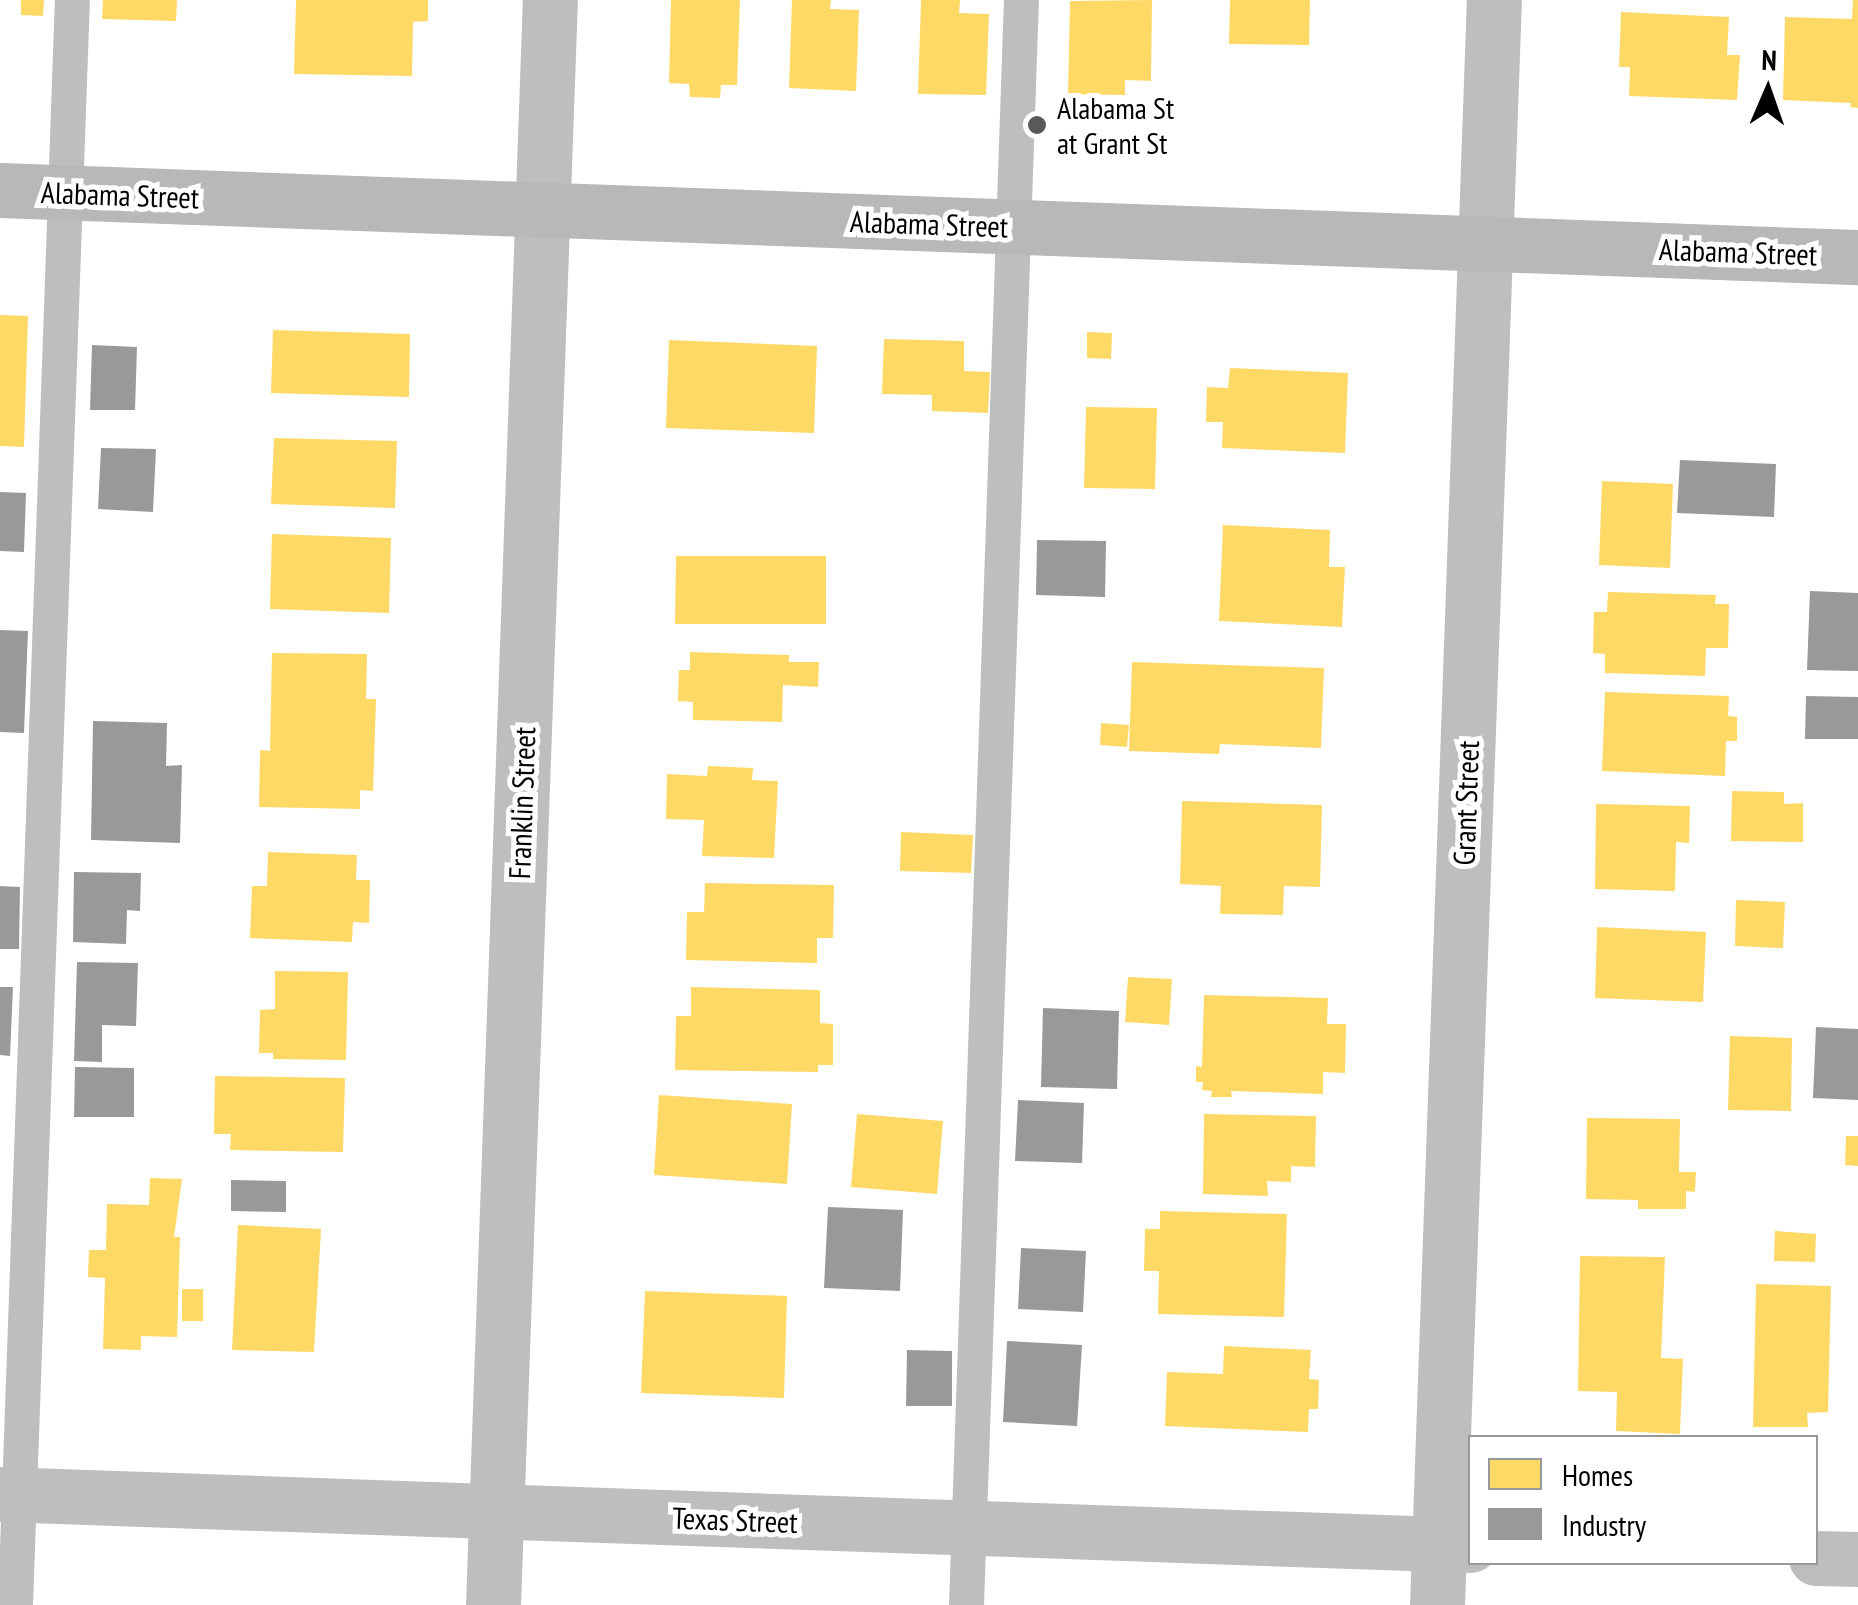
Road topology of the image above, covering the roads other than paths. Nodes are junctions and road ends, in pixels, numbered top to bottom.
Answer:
1 (72, 0) edge
2 (550, 0) edge
3 (1021, 0) edge
4 (1494, 0) edge
5 (0, 190) edge
6 (66, 193) junction
7 (543, 210) junction
8 (1013, 227) junction
9 (1485, 243) junction
10 (1858, 257) edge
11 (9, 1494) edge
12 (496, 1512) junction
13 (969, 1528) junction
14 (1455, 1545) edge
15 (1818, 1558) edge
16 (1858, 1559) edge
17 (15, 1605) edge
18 (493, 1605) edge
19 (966, 1605) edge
20 (1437, 1605) edge

1 - 6 lane
2 - 7 street, Franklin Street
3 - 8 lane
4 - 9 street, Grant Street
5 - 6 main road, Alabama Street
6 - 7 main road, Alabama Street
6 - 11 lane
7 - 8 main road, Alabama Street
7 - 12 street, Franklin Street
8 - 9 main road, Alabama Street
8 - 13 lane
9 - 10 main road, Alabama Street
9 - 14 street, Grant Street
11 - 12 street, Texas Street
11 - 17 lane
12 - 13 street, Texas Street
12 - 18 street, Franklin Street
13 - 14 street, Texas Street
13 - 19 lane
14 - 20 street, Grant Street
15 - 16 street

